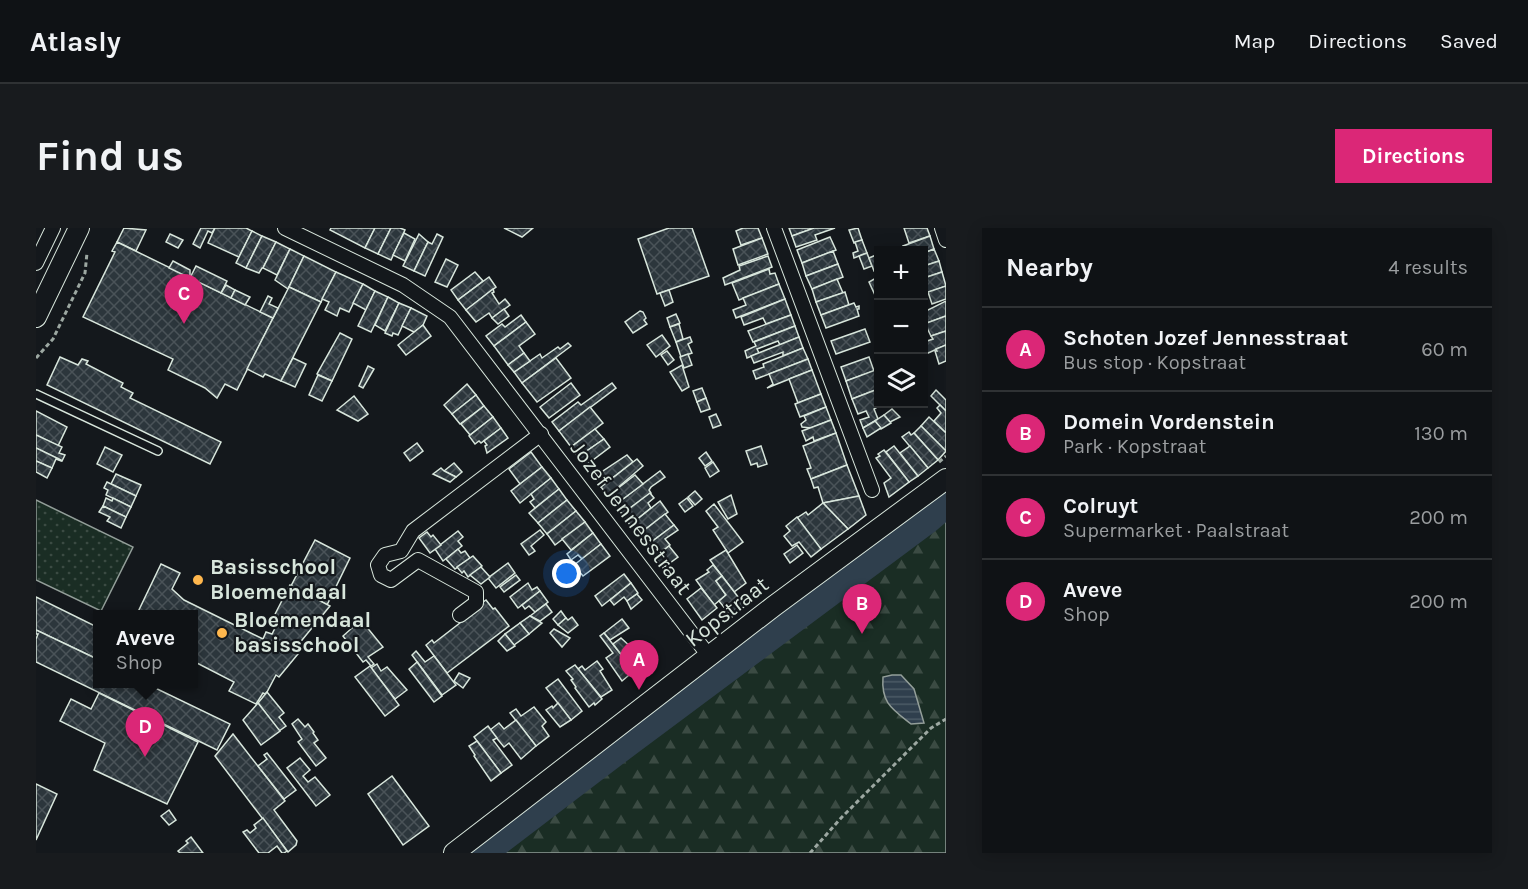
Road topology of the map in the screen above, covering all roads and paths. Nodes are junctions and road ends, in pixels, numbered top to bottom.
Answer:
1 (53, 228) edge
2 (285, 228) edge
3 (774, 228) edge
4 (942, 228) edge
5 (84, 236) edge
6 (946, 240) edge
7 (36, 263) edge
8 (36, 317) edge
9 (36, 358) edge
10 (36, 394) edge
11 (541, 434) junction
12 (158, 451) dead end
13 (946, 479) edge
14 (872, 490) dead end
15 (401, 551) junction
16 (418, 560) junction
17 (460, 615) dead end
18 (709, 656) junction
19 (946, 719) edge
20 (454, 853) edge
21 (810, 853) edge

1 - 7 street
2 - 11 street, Jozef Jennesstraat
3 - 14 street
4 - 6 street
5 - 8 main road
5 - 9 path
10 - 12 lane
11 - 15 street, Jozef Jennesstraat
11 - 18 street, Jozef Jennesstraat
13 - 18 main road, Kopstraat
15 - 16 street
15 - 16 street, Jozef Jennesstraat
16 - 17 street
18 - 20 main road, Kopstraat
19 - 21 path

